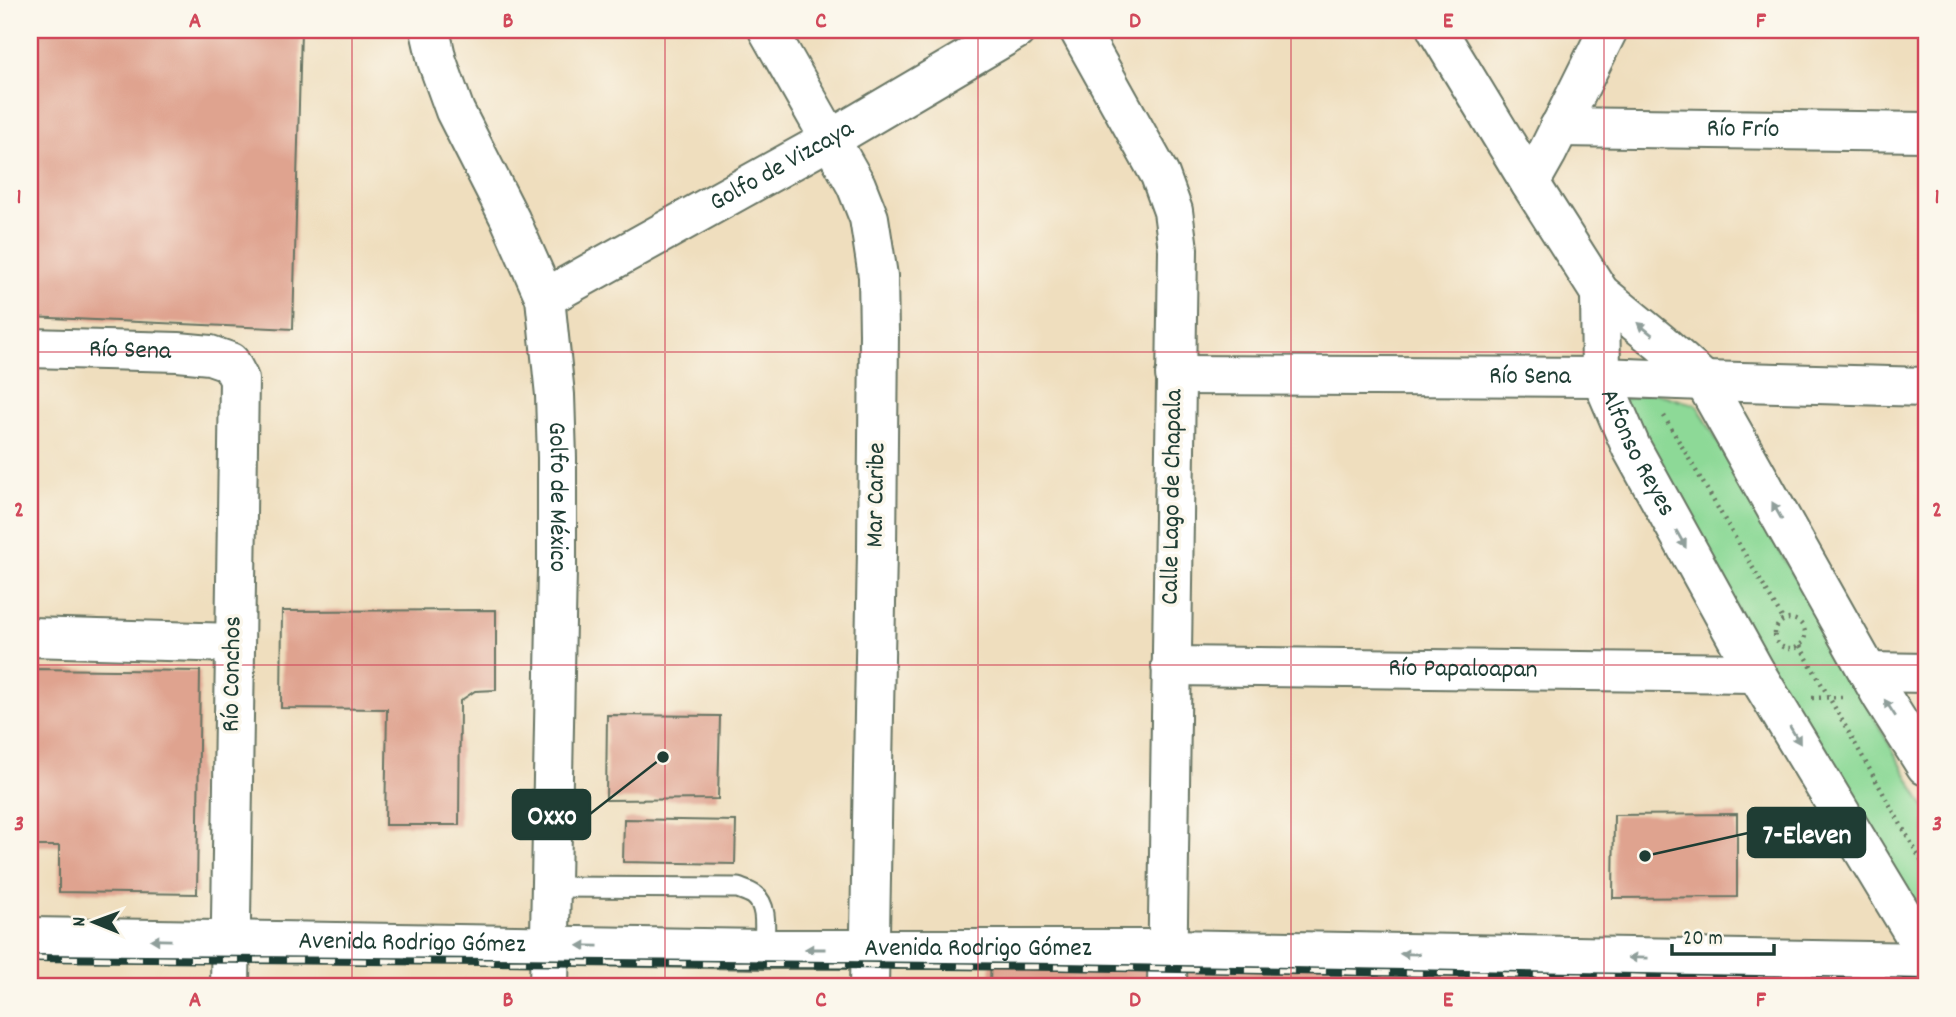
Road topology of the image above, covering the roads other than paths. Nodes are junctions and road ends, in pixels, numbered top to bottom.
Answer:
1 (430, 30) edge
2 (768, 30) edge
3 (1016, 30) edge
4 (1079, 30) edge
5 (1437, 30) edge
6 (1608, 30) edge
7 (1559, 127) junction
8 (1926, 132) edge
9 (831, 139) junction
10 (1530, 183) junction
11 (1600, 293) junction
12 (545, 298) junction
13 (30, 348) edge
14 (230, 362) joint
15 (1175, 375) junction
16 (1601, 377) junction
17 (1704, 381) junction
18 (1926, 387) edge
19 (30, 637) edge
20 (234, 643) junction
21 (1171, 666) junction
22 (1926, 673) edge
23 (1875, 684) junction
24 (1765, 686) junction
25 (1926, 766) edge
26 (551, 887) junction
27 (30, 937) edge
28 (230, 941) junction
29 (549, 945) junction
30 (870, 948) junction
31 (764, 949) junction
32 (1168, 949) junction
33 (1926, 954) edge
34 (1926, 962) edge
35 (1722, 973) edge
36 (230, 987) edge
37 (549, 987) edge
38 (869, 987) edge
39 (1167, 987) edge

1 - 12 street, Golfo de México
2 - 9 street, Mar Caribe
3 - 9 street, Golfo de Vizcaya
4 - 15 street, Calle Lago de Chapala
5 - 10 street
6 - 7 street
7 - 8 street, Río Frío
7 - 10 street
9 - 12 street, Golfo de Vizcaya
9 - 30 street, Mar Caribe
10 - 11 street
11 - 16 street, Alfonso Reyes
17 -> 11 street
12 - 26 street, Golfo de México
13 - 14 street, Río Sena
14 - 20 street, Río Conchos
15 - 16 street, Río Sena
15 - 21 street, Calle Lago de Chapala
16 - 17 street, Río Sena
16 -> 24 street, Alfonso Reyes
17 - 18 street, Río Sena
23 -> 17 street
19 - 20 street
20 - 28 street, Río Conchos
21 - 24 street, Río Papaloapan
21 - 32 street, Calle Lago de Chapala
22 - 23 street
25 -> 23 street
24 -> 33 street, Alfonso Reyes
26 - 29 street, Golfo de México
26 - 31 lane
28 -> 27 street, Avenida Rodrigo Gómez
28 - 29 street, Avenida Rodrigo Gómez
28 - 36 street, Río Conchos
31 -> 29 street, Avenida Rodrigo Gómez
29 - 37 street, Golfo de México
30 -> 31 street, Avenida Rodrigo Gómez
30 - 32 street, Avenida Rodrigo Gómez
30 - 38 street, Mar Caribe
35 -> 32 street, Avenida Rodrigo Gómez
32 - 39 street, Calle Lago de Chapala
34 - 35 street, Avenida Rodrigo Gómez

